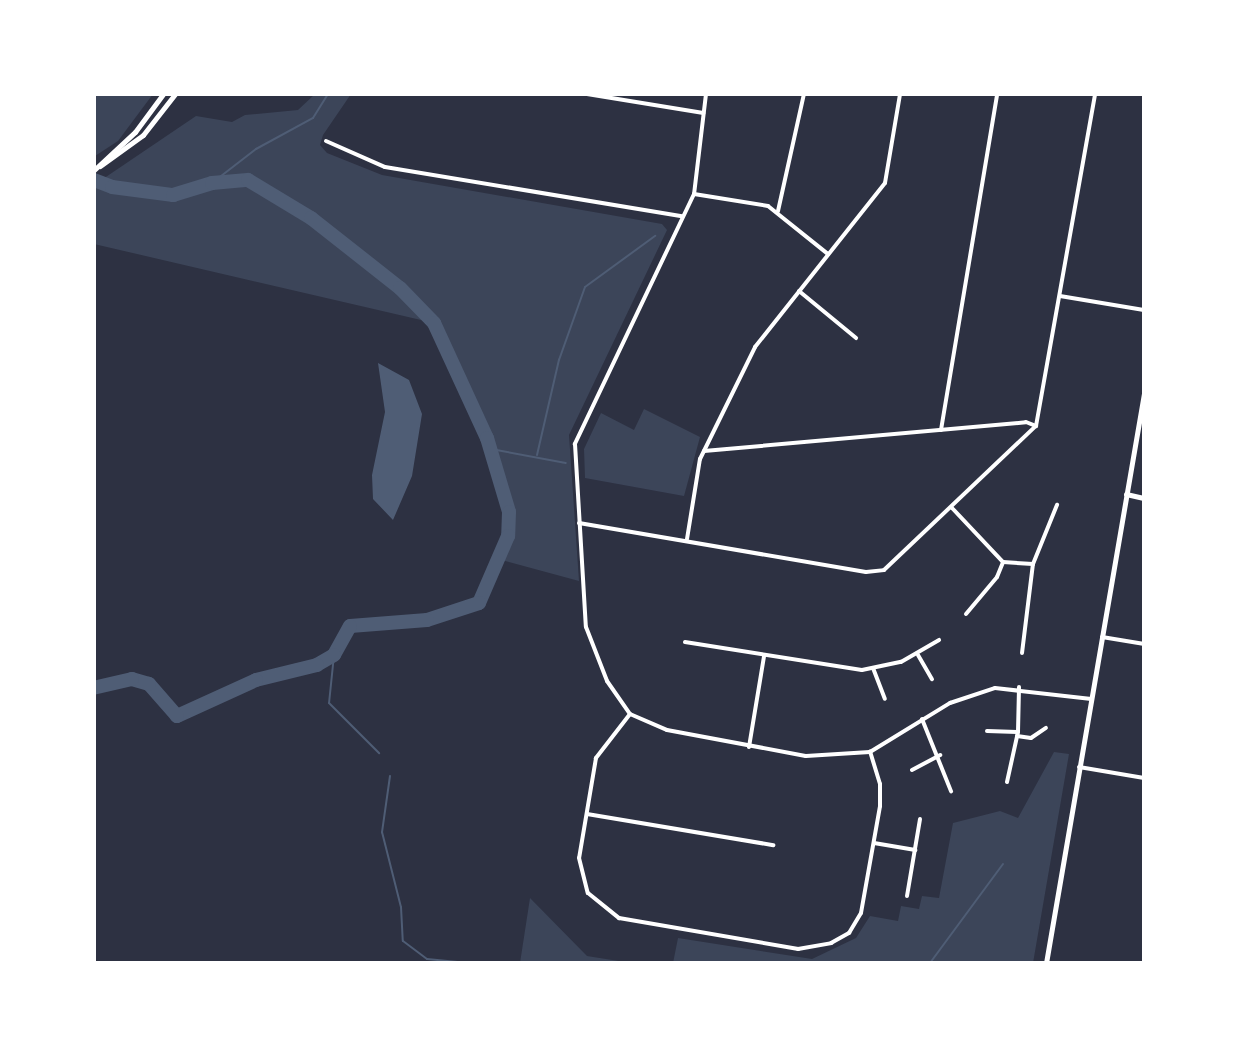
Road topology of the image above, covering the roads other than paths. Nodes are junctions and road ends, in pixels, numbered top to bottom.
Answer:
1 (163, 94) edge
2 (175, 94) edge
3 (587, 94) edge
4 (706, 94) edge
5 (804, 94) edge
6 (900, 94) edge
7 (997, 94) edge
8 (1095, 94) edge
9 (703, 113) junction
10 (326, 141) dead end
11 (97, 168) edge
12 (694, 194) junction
13 (778, 211) junction
14 (682, 216) junction
15 (828, 254) junction
16 (799, 290) junction
17 (1060, 296) junction
18 (1144, 310) edge
19 (856, 338) dead end
20 (1144, 393) edge
21 (1036, 426) junction
22 (941, 430) junction
23 (704, 451) junction
24 (1126, 494) junction
25 (1144, 498) edge
26 (1057, 505) dead end
27 (952, 508) junction
28 (579, 523) junction
29 (687, 540) junction
30 (1003, 562) junction
31 (1033, 564) junction
32 (966, 614) dead end
33 (1102, 637) junction
34 (939, 640) dead end
35 (685, 642) dead end
36 (1144, 644) edge
37 (1022, 653) dead end
38 (918, 655) junction
39 (764, 656) junction
40 (873, 668) junction
41 (932, 679) dead end
42 (1019, 687) junction
43 (885, 699) dead end
44 (1091, 699) junction
45 (630, 714) junction
46 (922, 719) junction
47 (1046, 728) dead end
48 (987, 731) dead end
49 (1018, 734) junction
50 (749, 747) junction
51 (870, 752) junction
52 (940, 755) junction
53 (1079, 767) junction
54 (912, 770) dead end
55 (1144, 778) edge
56 (1007, 782) dead end
57 (951, 791) dead end
58 (587, 814) junction
59 (920, 819) dead end
60 (874, 843) junction
61 (773, 845) dead end
62 (915, 850) junction
63 (907, 896) dead end
64 (1046, 963) edge

1 - 11 street
2 - 11 street
3 - 9 street
4 - 9 street
5 - 13 street
6 - 15 street
7 - 22 street
8 - 17 street
9 - 12 street
10 - 14 street
12 - 13 street
12 - 14 street
13 - 15 street
14 - 28 street
15 - 16 street
16 - 19 street
16 - 23 street
17 - 18 street
17 - 21 street
20 - 24 street
21 - 22 street
21 - 27 street
22 - 23 street
23 - 29 street
24 - 25 street
24 - 33 street
26 - 31 street
27 - 29 street
27 - 30 street
28 - 29 street
28 - 45 street
30 - 31 street
30 - 32 street
31 - 37 street
33 - 36 street
33 - 44 street
34 - 38 street
35 - 39 street
38 - 40 street
38 - 41 street
39 - 40 street
39 - 50 street
40 - 43 street
42 - 44 street
42 - 46 street
42 - 49 street
44 - 53 street
45 - 50 street
45 - 58 street
46 - 51 street
46 - 52 street
47 - 49 street
48 - 49 street
49 - 56 street
50 - 51 street
51 - 60 street
52 - 54 street
52 - 57 street
53 - 55 street
53 - 64 street
58 - 60 street
58 - 61 street
59 - 62 street
60 - 62 street
62 - 63 street

